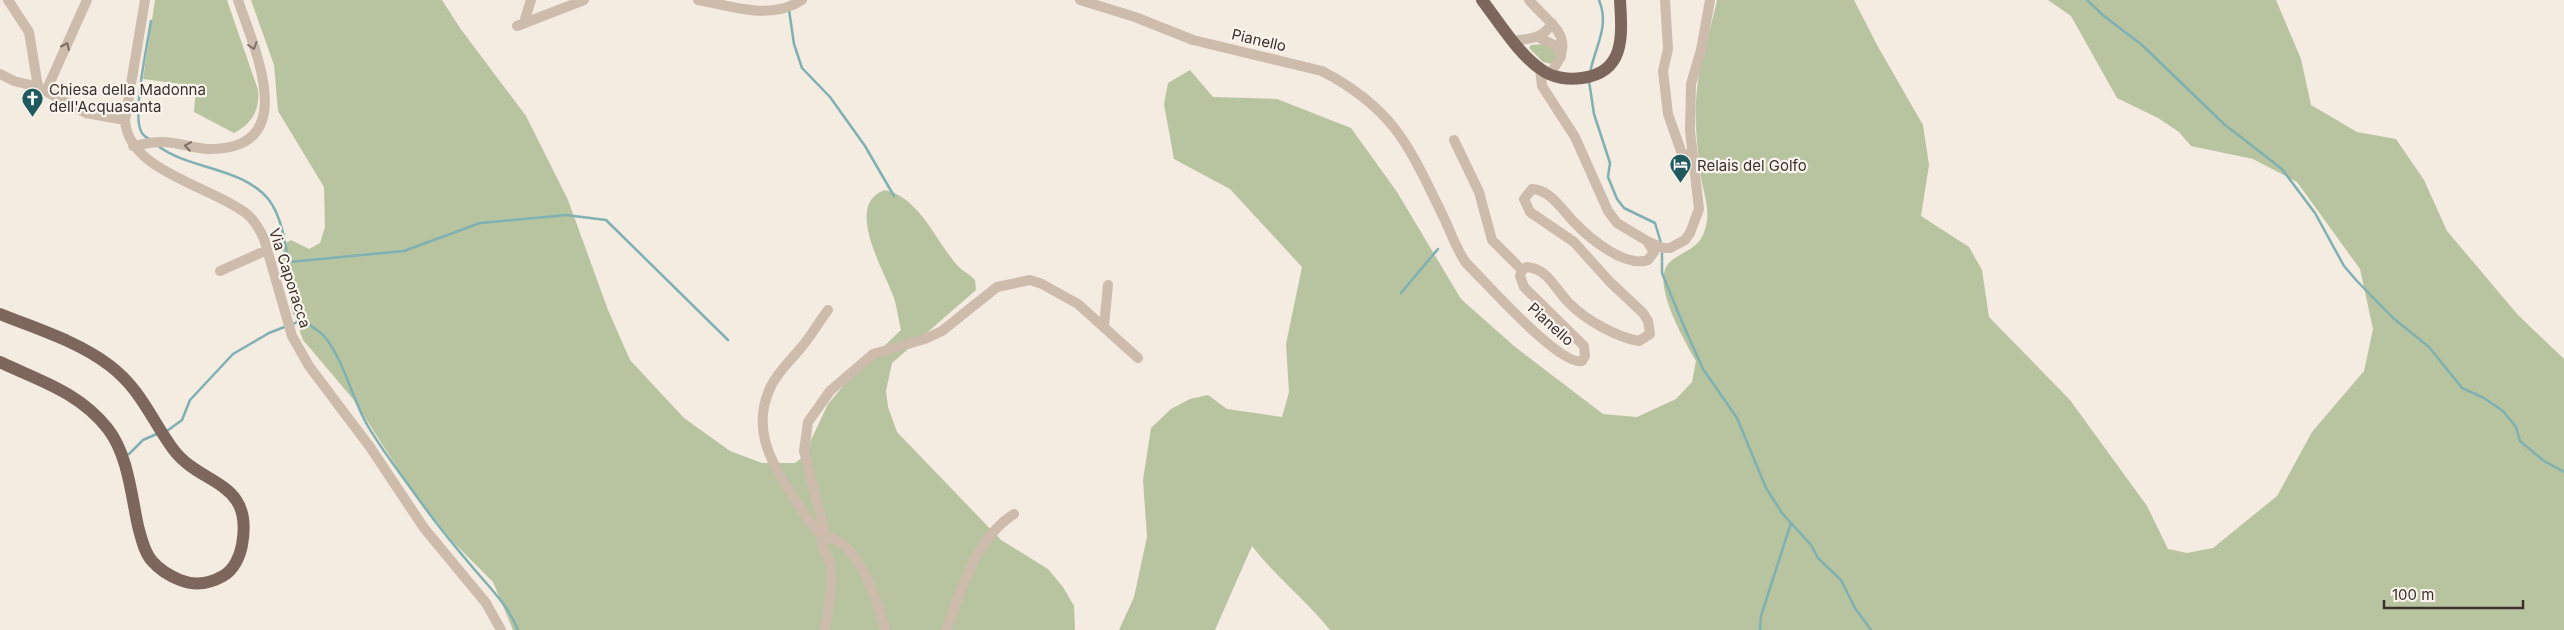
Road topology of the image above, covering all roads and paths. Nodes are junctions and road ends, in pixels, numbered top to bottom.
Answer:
1 (8, 0) edge
2 (87, 0) edge
3 (145, 0) edge
4 (238, 0) edge
5 (531, 0) edge
6 (584, 0) edge
7 (698, 0) edge
8 (802, 0) edge
9 (1080, 0) edge
10 (1482, 0) edge
11 (1530, 0) edge
12 (1620, 0) edge
13 (1665, 0) edge
14 (1710, 0) edge
15 (1552, 23) junction
16 (1540, 38) junction
17 (1514, 41) junction
18 (1561, 56) junction
19 (1545, 72) junction
20 (0, 74) edge
21 (42, 89) junction
22 (125, 120) junction
23 (1454, 140) dead end
24 (133, 146) junction
25 (1694, 163) junction
26 (1647, 242) junction
27 (267, 250) junction
28 (1522, 270) junction
29 (220, 271) dead end
30 (1108, 285) dead end
31 (828, 310) dead end
32 (0, 314) edge
33 (1104, 326) junction
34 (1138, 358) dead end
35 (0, 362) edge
36 (1014, 514) dead end
37 (825, 538) junction
38 (501, 630) edge
39 (825, 630) edge
40 (885, 630) edge
41 (946, 630) edge

1 - 21 street
21 -> 2 street
3 - 22 street
4 -> 24 street
5 - 6 street
7 - 8 street
9 - 28 street, Pianello
10 - 17 main road
11 - 15 street
12 - 19 main road
13 - 25 street
14 - 25 street
15 - 16 street
15 - 18 street
16 - 17 street
16 - 18 street
17 - 19 main road
18 - 19 street
19 - 26 street
20 - 21 street
21 - 22 street
22 - 24 street
23 - 28 street
24 - 27 street, Via Caporacca
25 - 26 street
26 - 28 street, Pianello
27 - 29 street
27 - 38 street, Via Caporacca
30 - 33 street
31 - 37 street
32 - 35 main road
33 - 34 street
33 - 37 street
36 - 41 street
37 - 39 street
37 - 40 street

